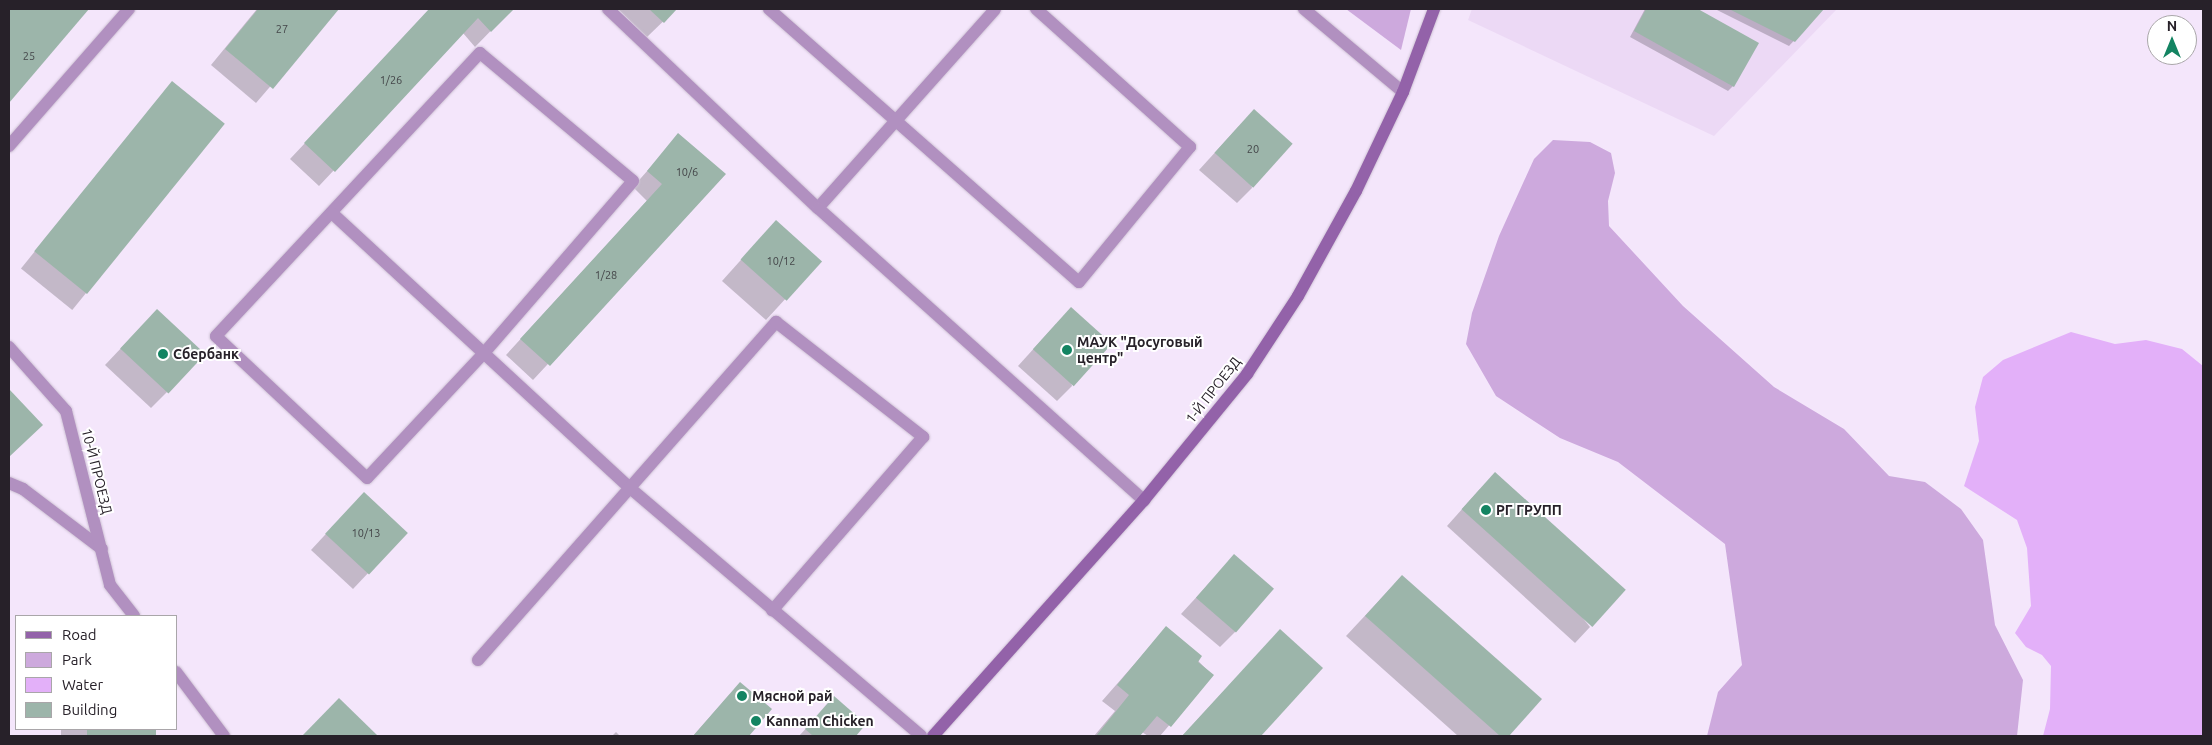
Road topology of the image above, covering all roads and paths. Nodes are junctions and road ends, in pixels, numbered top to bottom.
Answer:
1 (129, 9) edge
2 (608, 9) edge
3 (769, 9) edge
4 (996, 9) edge
5 (1036, 9) edge
6 (1304, 9) edge
7 (1434, 9) edge
8 (1403, 92) junction
9 (895, 122) junction
10 (9, 146) edge
11 (818, 208) junction
12 (333, 214) junction
13 (9, 347) edge
14 (484, 353) junction
15 (9, 484) edge
16 (630, 488) junction
17 (1144, 500) junction
18 (102, 549) junction
19 (772, 611) junction
20 (133, 615) edge
21 (478, 660) dead end
22 (178, 675) edge
23 (224, 736) edge
24 (921, 736) edge
25 (933, 736) edge

1 - 10 street
2 - 11 street
3 - 9 street
4 - 9 street
5 - 9 street
6 - 8 street
7 - 8 street, 1-Й ПРОЕЗД
8 - 17 street, 1-Й ПРОЕЗД
9 - 11 street
11 - 17 street
12 - 14 street
12 - 14 street
12 - 14 street
13 - 18 street, 10-Й ПРОЕЗД
14 - 16 street
15 - 18 street
16 - 19 street
16 - 19 street
16 - 21 street
17 - 25 street, 1-Й ПРОЕЗД
18 - 20 street, 10-Й ПРОЕЗД
19 - 24 street
22 - 23 street

